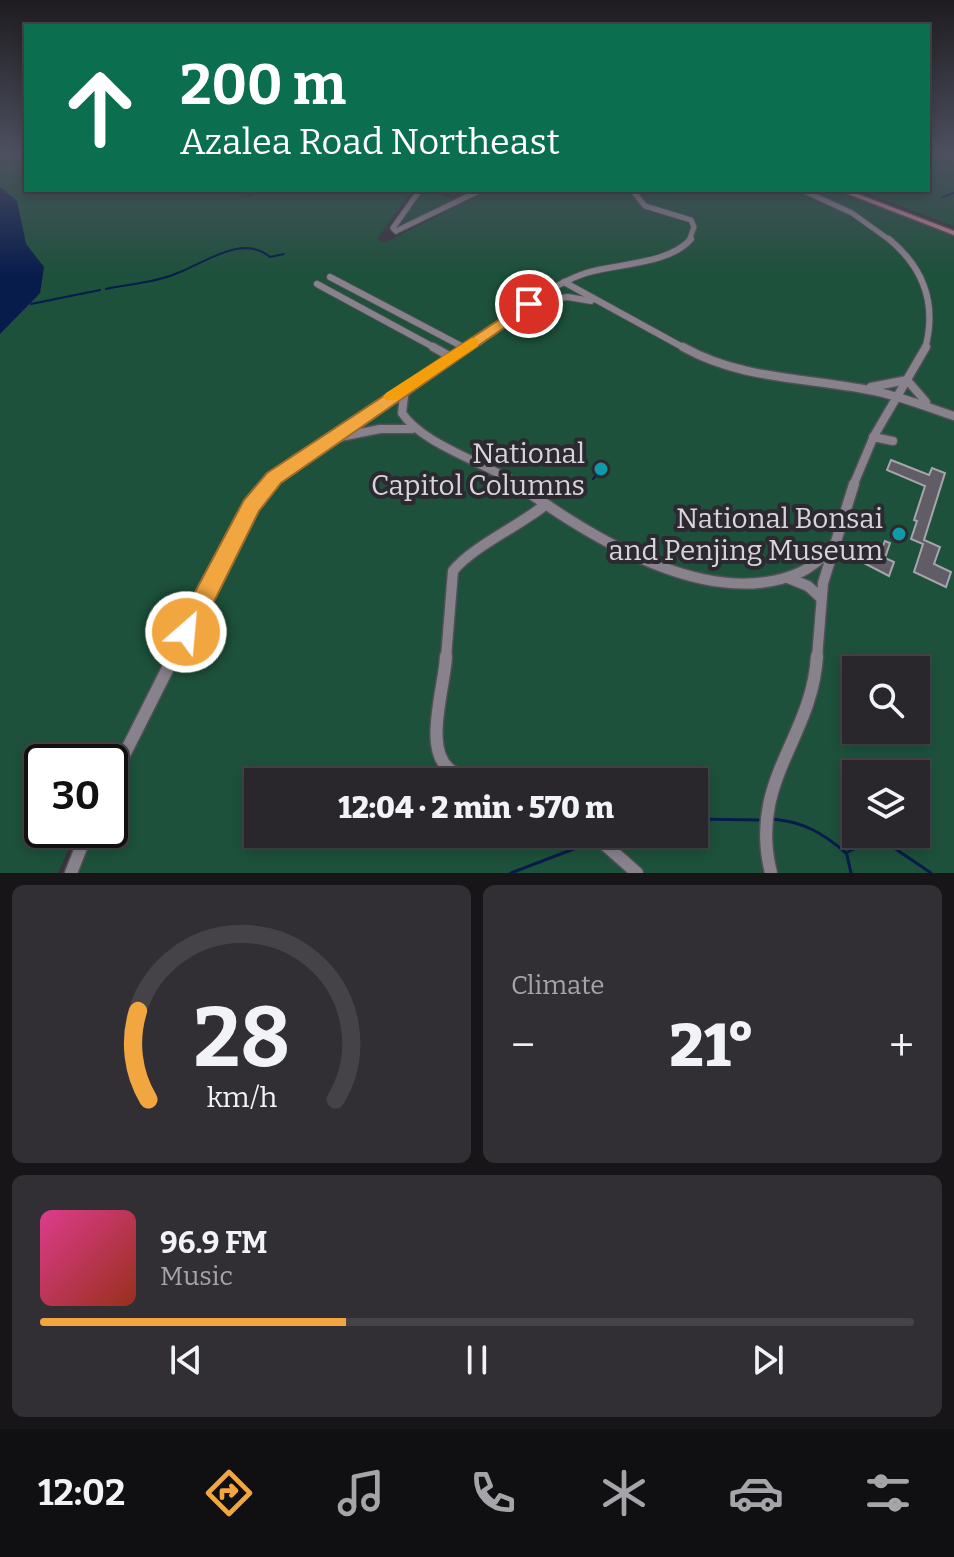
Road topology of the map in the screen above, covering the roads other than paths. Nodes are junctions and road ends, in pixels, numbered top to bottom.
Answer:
1 (417, 194) edge
2 (473, 194) edge
3 (635, 194) edge
4 (810, 194) edge
5 (851, 194) edge
6 (860, 194) edge
7 (954, 231) edge
8 (330, 277) dead end
9 (564, 282) junction
10 (317, 284) dead end
11 (529, 304) junction
12 (599, 304) junction
13 (478, 338) junction
14 (447, 339) junction
15 (433, 347) junction
16 (465, 348) junction
17 (451, 357) junction
18 (436, 367) junction
19 (907, 380) junction
20 (852, 387) junction
21 (405, 388) junction
22 (897, 396) junction
23 (940, 411) junction
24 (954, 416) edge
25 (413, 429) junction
26 (873, 437) junction
27 (327, 440) junction
28 (893, 441) dead end
29 (545, 505) junction
30 (833, 547) junction
31 (788, 578) junction
32 (821, 598) junction
33 (128, 748) edge
34 (448, 768) edge
35 (81, 848) edge
36 (608, 848) edge
37 (71, 873) edge
38 (637, 873) edge
39 (771, 873) edge

1 - 2 street
3 - 9 street
4 - 19 street
5 - 7 main road
6 - 7 main road
8 - 14 street
9 - 11 street
9 - 12 street
10 - 15 street
11 - 12 street
11 - 13 street
12 - 20 street
13 - 14 street
13 - 16 street
14 - 16 street
15 - 17 street
15 - 18 street
16 - 17 street
17 - 18 street
18 - 21 street
19 - 20 street
19 - 22 street
19 - 23 street
20 - 22 street
21 - 25 street
21 - 27 street
22 - 23 street
22 - 26 street
23 - 24 street
25 - 27 street
25 - 29 street
26 - 28 street
26 - 30 street
27 - 33 street
29 - 31 street
29 - 34 street
30 - 31 street
30 - 32 street
31 - 32 street
32 - 39 street
35 - 37 street
36 - 38 street

